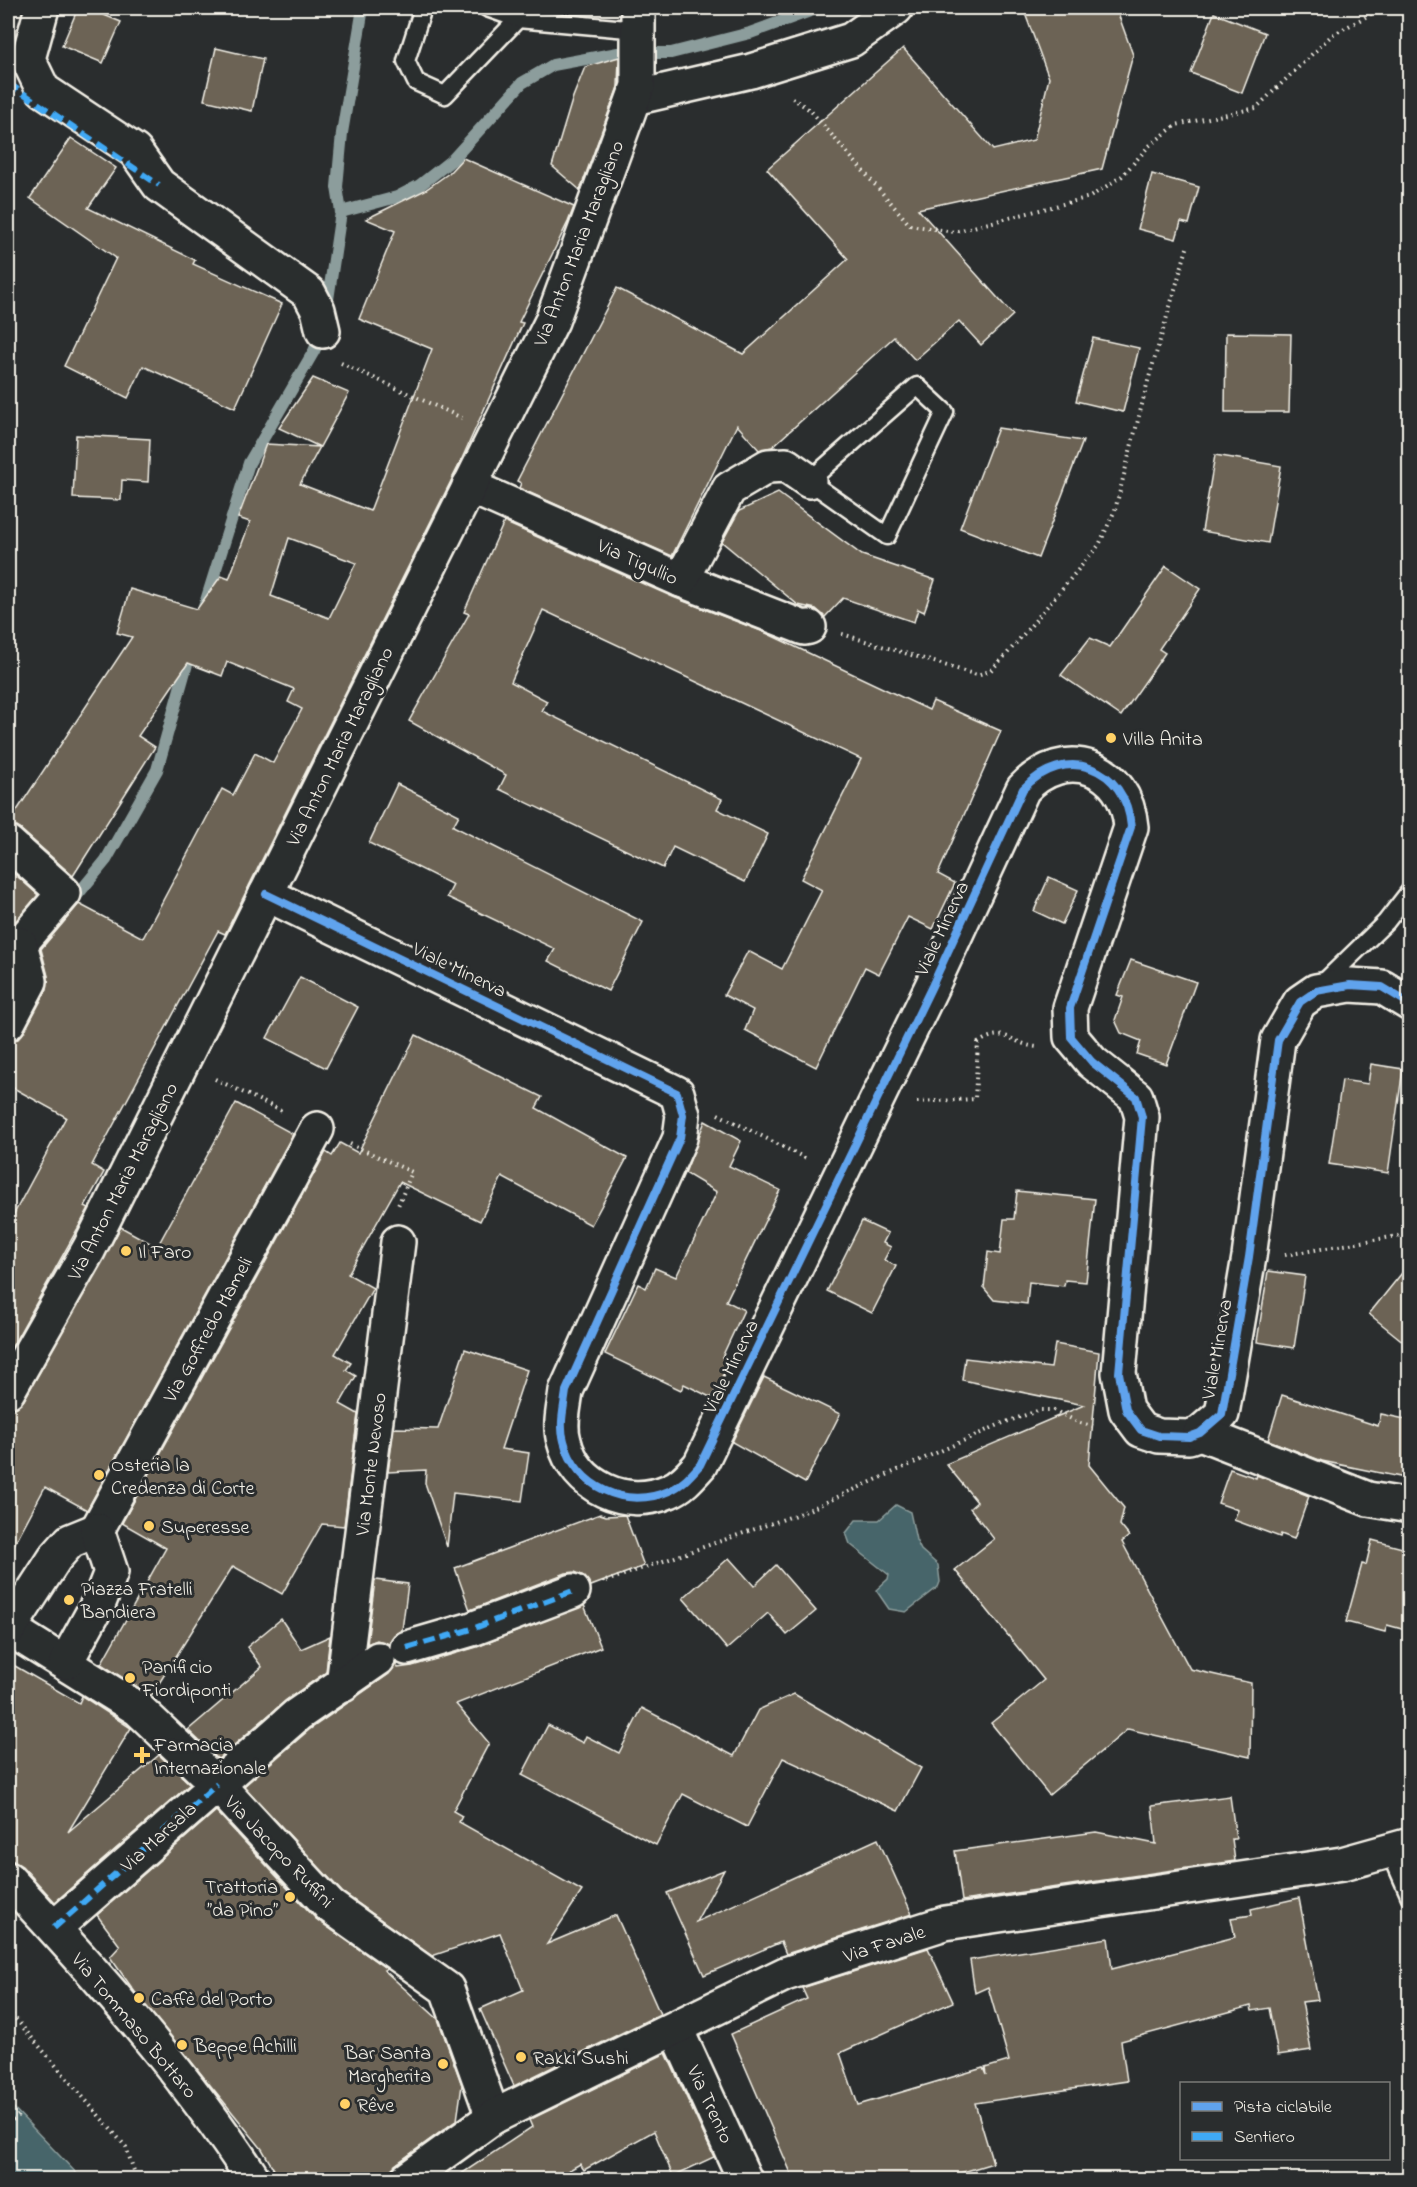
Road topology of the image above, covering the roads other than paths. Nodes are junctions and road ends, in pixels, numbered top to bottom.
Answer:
1 (42, 8) edge
2 (423, 8) edge
3 (491, 8) edge
4 (897, 8) edge
5 (518, 19) junction
6 (638, 19) edge
7 (636, 92) junction
8 (322, 331) dead end
9 (809, 481) junction
10 (469, 486) junction
11 (681, 580) junction
12 (809, 627) road end
13 (8, 843) edge
14 (1410, 891) edge
15 (266, 894) junction
16 (14, 951) edge
17 (1316, 992) junction
18 (1410, 1004) edge
19 (8, 1023) edge
20 (318, 1129) dead end
21 (398, 1242) dead end
22 (8, 1391) edge
23 (1200, 1433) junction
24 (1410, 1506) edge
25 (97, 1530) junction
26 (573, 1591) road end
27 (8, 1628) edge
28 (66, 1662) junction
29 (343, 1686) junction
30 (217, 1784) junction
31 (1400, 1848) edge
32 (8, 1879) edge
33 (1410, 1897) edge
34 (54, 1928) junction
35 (676, 2029) junction
36 (493, 2116) junction
37 (254, 2180) edge
38 (406, 2180) edge
39 (746, 2180) edge

1 - 8 street
2 - 5 lane
3 - 5 lane
4 - 7 street
5 - 6 lane
6 - 7 street
7 - 10 street, Via Anton Maria Maragliano
9 - 9 lane
9 - 11 street
10 - 11 street, Via Tigullio
10 - 15 street, Via Anton Maria Maragliano
11 - 12 street, Via Tigullio
13 - 16 street
14 - 17 lane
15 - 22 street, Via Anton Maria Maragliano
15 - 23 street, Viale Minerva
16 - 19 street
17 - 18 street
17 - 23 street, Viale Minerva
20 - 25 street, Via Goffredo Mameli
21 - 29 street, Via Monte Nevoso
23 - 24 street
25 - 27 street
25 - 28 street
26 - 29 street, Via Marsala
27 - 28 street, Via Jacopo Ruffini
28 - 30 street, Via Jacopo Ruffini
29 - 30 street, Via Marsala
30 - 34 street, Via Marsala
30 - 36 street, Via Jacopo Ruffini
31 - 33 lane
31 - 35 street, Via Favale
32 - 34 street, Via Tommaso Bottaro
34 - 37 street, Via Tommaso Bottaro
35 - 36 street, Via Favale
35 - 39 street, Via Trento
36 - 38 street, Via Favale

